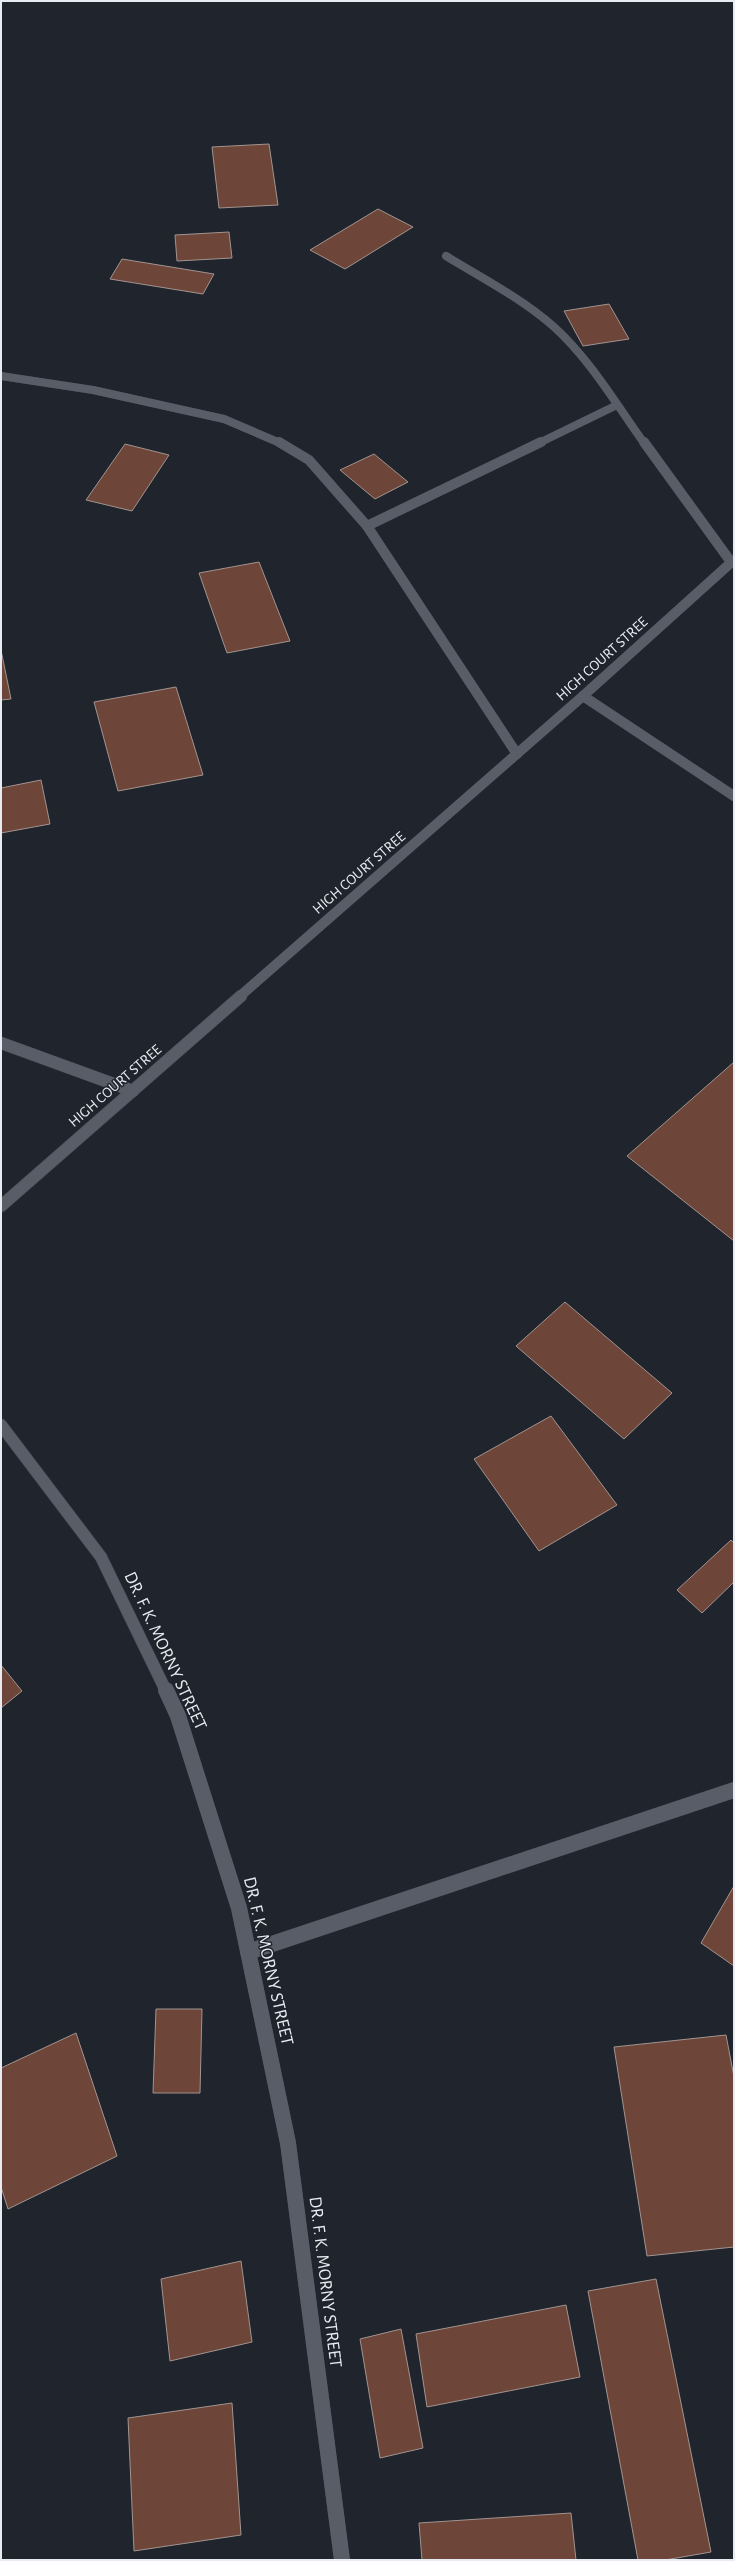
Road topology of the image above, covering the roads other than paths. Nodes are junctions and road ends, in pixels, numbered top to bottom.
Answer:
1 (446, 256) dead end
2 (1, 376) edge
3 (617, 405) junction
4 (367, 526) junction
5 (733, 561) edge
6 (583, 696) junction
7 (518, 754) junction
8 (734, 796) edge
9 (1, 1043) edge
10 (133, 1091) junction
11 (1, 1206) edge
12 (1, 1425) edge
13 (734, 1790) edge
14 (248, 1952) junction
15 (342, 2560) edge

1 - 3 street
2 - 4 street
3 - 4 street
3 - 5 street
4 - 7 street
5 - 6 street, HIGH COURT STREE
6 - 7 street, HIGH COURT STREE
6 - 8 street
7 - 10 street, HIGH COURT STREE
9 - 10 street
10 - 11 street, HIGH COURT STREE
12 - 14 street, DR. F. K. MORNY STREET
13 - 14 street
14 - 15 street, DR. F. K. MORNY STREET

